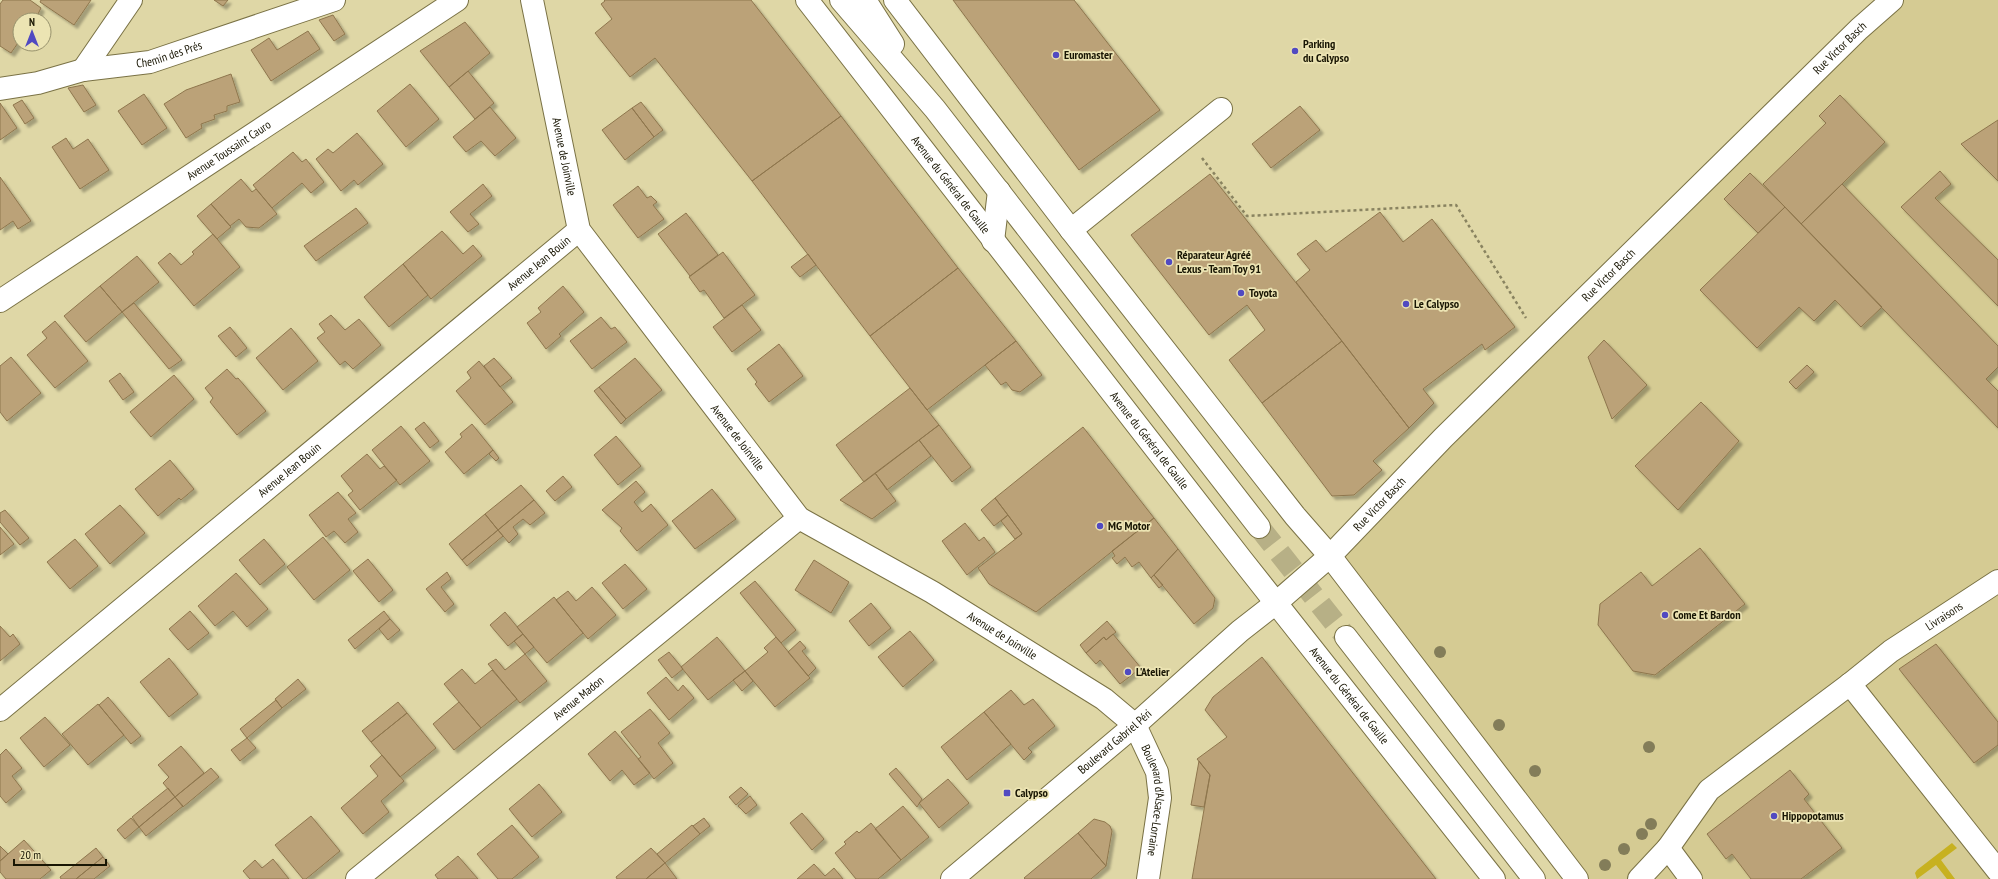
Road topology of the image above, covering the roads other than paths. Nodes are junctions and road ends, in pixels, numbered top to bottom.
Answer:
1 (131, 0) edge
2 (334, 0) edge
3 (457, 0) edge
4 (532, 0) edge
5 (808, 0) edge
6 (841, 0) edge
7 (865, 0) edge
8 (895, 0) edge
9 (1892, 0) edge
10 (83, 70) junction
11 (0, 89) edge
12 (935, 109) junction
13 (1221, 109) dead end
14 (999, 191) junction
15 (579, 230) junction
16 (1071, 230) junction
17 (993, 241) junction
18 (0, 300) edge
19 (799, 518) junction
20 (1259, 527) tunnel mouth
21 (1330, 556) junction
22 (1998, 581) edge
23 (1276, 603) junction
24 (1346, 637) tunnel mouth
25 (1850, 684) junction
26 (0, 710) edge
27 (1135, 725) junction
28 (1668, 848) junction
29 (1998, 871) edge
30 (357, 879) edge
31 (952, 879) edge
32 (1148, 879) edge
33 (1494, 879) edge
34 (1534, 879) edge
35 (1577, 879) edge
36 (1639, 879) edge
37 (1691, 879) edge

1 - 10 main road
2 - 10 main road, Chemin des Prés
3 - 18 main road, Avenue Toussaint Cauro
4 - 15 main road, Avenue de Joinville
5 - 17 main road, Avenue du Général de Gaulle
6 - 12 main road
7 - 12 main road
8 - 16 main road
9 - 21 main road, Rue Victor Basch
10 - 11 main road, Chemin des Prés
12 - 14 main road
13 - 16 main road
14 - 17 main road
14 - 20 main road
15 - 19 main road, Avenue de Joinville
15 - 26 main road, Avenue Jean Bouin
16 - 21 main road
17 - 23 main road, Avenue du Général de Gaulle
19 - 27 main road, Avenue de Joinville
19 - 30 main road, Avenue Madon
21 - 23 main road, Rue Victor Basch
21 - 35 main road
22 - 25 main road, Livraisons
23 - 27 main road, Boulevard Gabriel Péri
23 - 33 main road, Avenue du Général de Gaulle
24 - 34 main road
25 - 28 main road, Livraisons
25 - 29 main road
27 - 31 main road, Boulevard Gabriel Péri
27 - 32 main road, Boulevard d'Alsace-Lorraine
28 - 36 main road, Livraisons
28 - 37 main road

